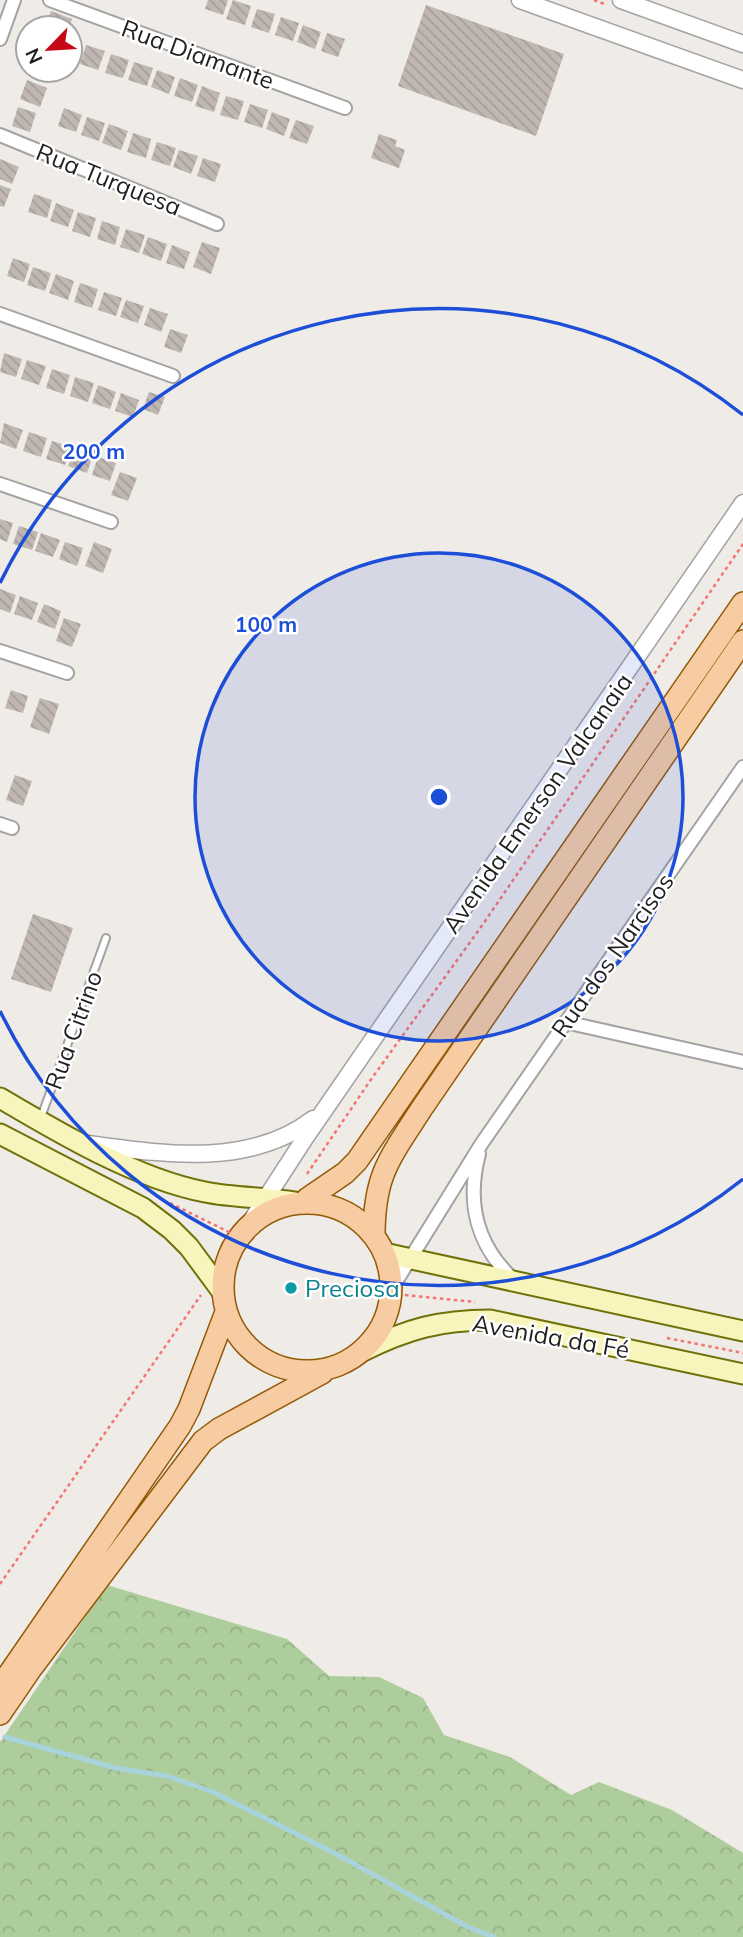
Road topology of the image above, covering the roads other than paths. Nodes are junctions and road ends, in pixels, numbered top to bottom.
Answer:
1 (14, 0) edge
2 (50, 0) edge
3 (520, 0) edge
4 (621, 0) edge
5 (0, 39) edge
6 (743, 44) edge
7 (743, 80) edge
8 (345, 108) dead end
9 (0, 135) edge
10 (218, 224) dead end
11 (0, 314) edge
12 (173, 376) dead end
13 (0, 484) edge
14 (743, 503) edge
15 (111, 522) dead end
16 (743, 603) edge
17 (743, 641) edge
18 (0, 651) edge
19 (67, 673) dead end
20 (743, 767) edge
21 (106, 938) dead end
22 (565, 1021) junction
23 (743, 1062) edge
24 (0, 1098) edge
25 (330, 1103) junction
26 (40, 1122) junction
27 (0, 1134) edge
28 (80, 1143) junction
29 (482, 1143) junction
30 (265, 1198) junction
31 (301, 1201) junction
32 (250, 1223) junction
33 (379, 1245) junction
34 (410, 1259) junction
35 (517, 1282) junction
36 (392, 1288) junction
37 (221, 1295) junction
38 (743, 1331) edge
39 (363, 1351) junction
40 (328, 1369) junction
41 (743, 1374) edge
42 (0, 1687) edge
43 (0, 1714) edge

1 - 5 street
2 - 8 street, Rua Diamante
3 - 7 street
4 - 6 street
9 - 10 street, Rua Turquesa
11 - 12 street
13 - 15 street
14 - 25 street, Avenida Emerson Valcanaia
16 - 31 main road
17 - 33 main road
18 - 19 street
20 - 22 street, Rua dos Narcisos
21 - 26 lane, Rua Citrino
22 - 23 street
22 - 29 street, Rua dos Narcisos
24 - 26 main road
25 - 28 street
25 - 30 street
26 - 28 main road
27 - 37 main road
28 - 30 main road
29 - 34 street, Rua dos Narcisos
29 - 35 street, Rua dos Narcisos
30 - 31 main road
30 - 32 street
31 - 32 main road
31 - 33 main road
32 - 37 main road
33 - 34 main road, Avenida da Fé
33 - 36 main road
34 - 35 main road, Avenida da Fé
34 - 36 street, Rua dos Narcisos
35 - 38 main road, Avenida da Fé
36 - 39 main road
37 - 40 main road
37 - 42 main road
39 - 40 main road
39 - 41 main road, Avenida da Fé
40 - 43 main road

